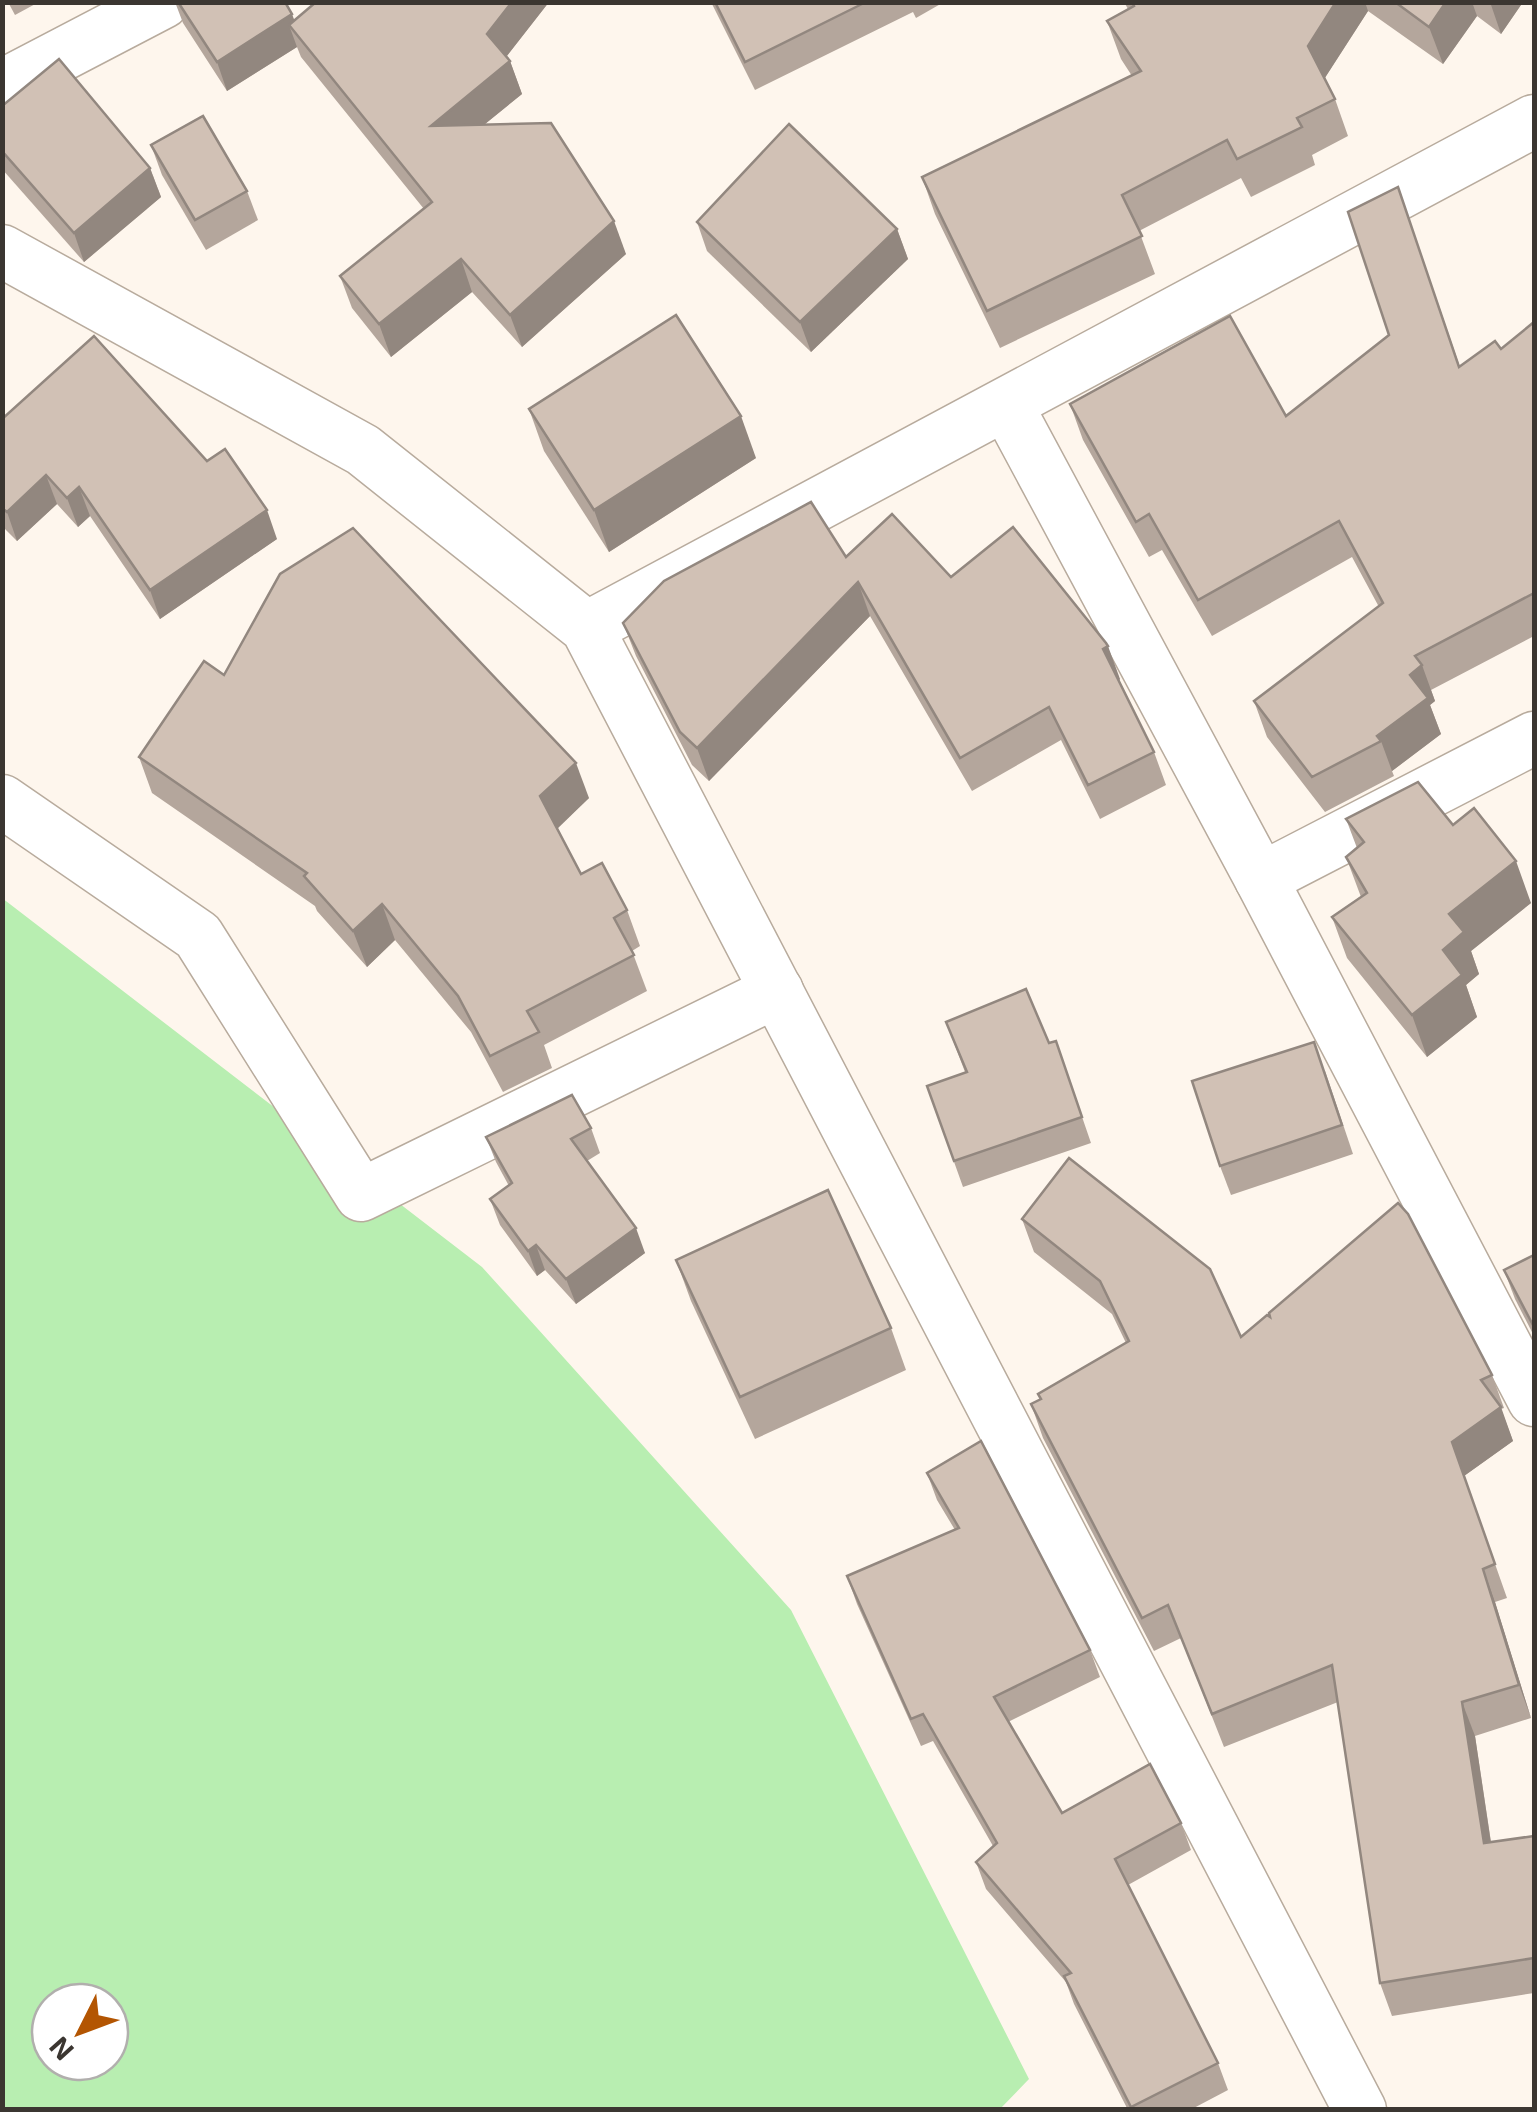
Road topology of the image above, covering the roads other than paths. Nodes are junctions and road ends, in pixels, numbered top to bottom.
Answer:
1 (163, 2) edge
2 (2, 86) edge
3 (1534, 121) edge
4 (2, 251) edge
5 (1007, 406) junction
6 (587, 628) junction
7 (1534, 738) edge
8 (2, 801) edge
9 (1261, 879) junction
10 (777, 991) junction
11 (1534, 1400) edge
12 (1360, 2110) edge

1 - 2 street
3 - 5 street
4 - 6 street
5 - 6 street
5 - 9 street
6 - 10 street
7 - 9 street
8 - 10 street
9 - 11 street
10 - 12 street

